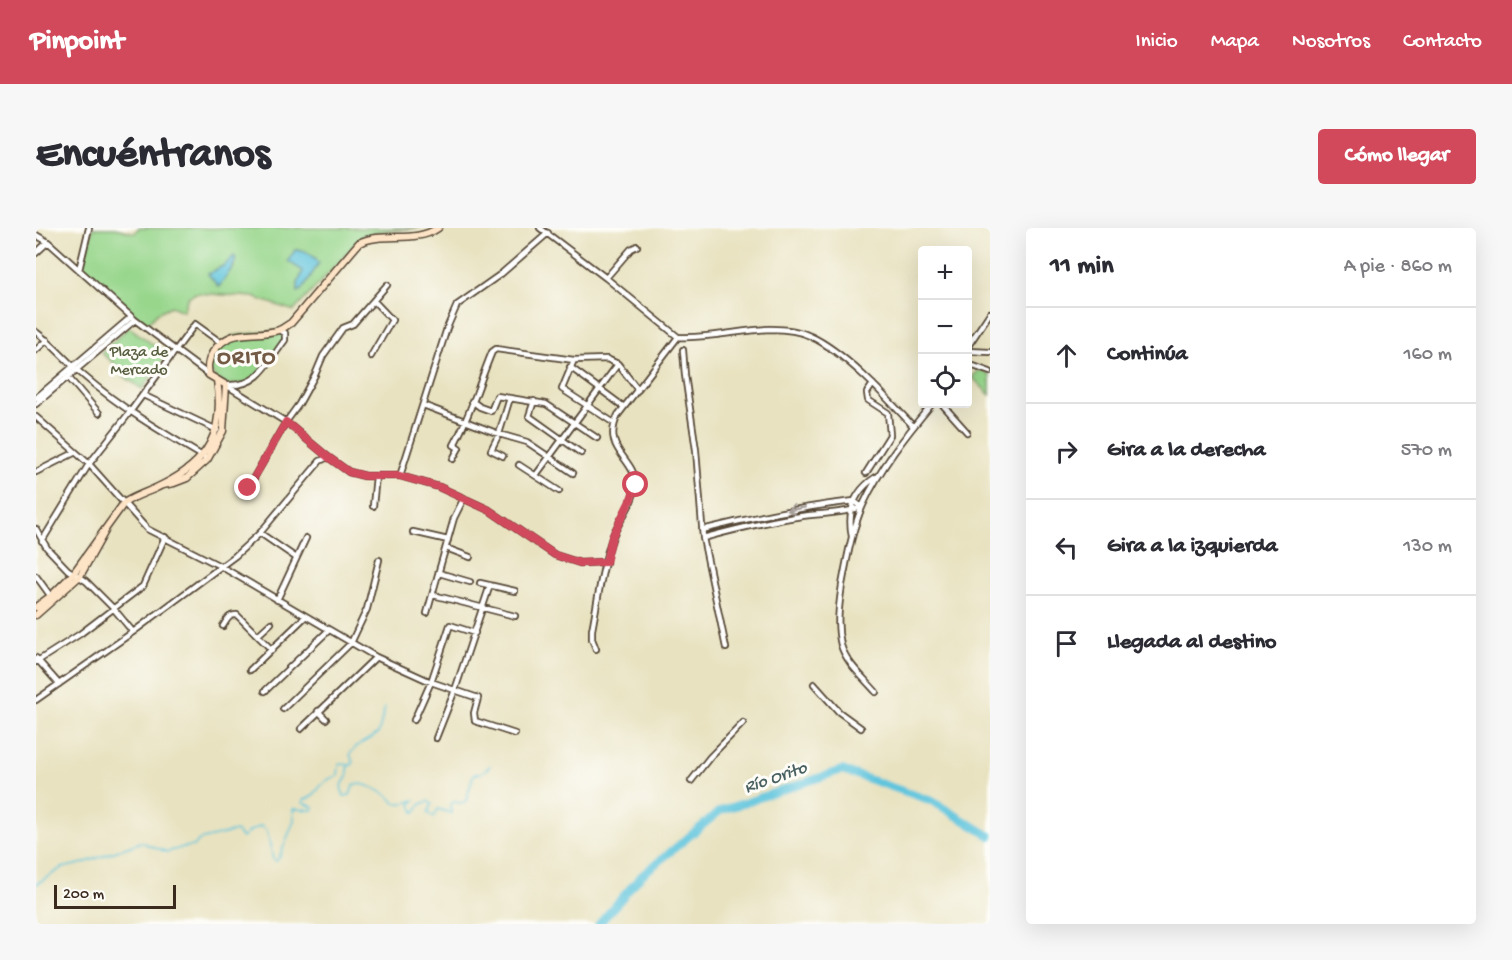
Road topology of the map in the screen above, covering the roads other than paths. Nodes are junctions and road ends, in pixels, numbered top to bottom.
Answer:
1 (89, 228) edge
2 (438, 228) edge
3 (540, 228) edge
4 (548, 233) junction
5 (36, 234) edge
6 (48, 242) junction
7 (637, 246) dead end
8 (36, 253) edge
9 (79, 270) junction
10 (606, 278) junction
11 (387, 285) dead end
12 (374, 301) junction
13 (990, 313) edge
14 (133, 319) junction
15 (983, 321) junction
16 (990, 325) edge
17 (280, 330) junction
18 (36, 332) edge
19 (678, 337) junction
20 (972, 339) edge
21 (47, 340) junction
22 (220, 342) junction
23 (36, 350) edge
24 (683, 350) dead end
25 (175, 351) junction
26 (972, 351) edge
27 (990, 352) edge
28 (371, 356) dead end
29 (574, 360) junction
30 (618, 364) junction
31 (972, 365) edge
32 (570, 367) junction
33 (75, 368) junction
34 (990, 372) edge
35 (209, 375) junction
36 (68, 377) junction
37 (217, 380) junction
38 (873, 384) junction
39 (226, 385) junction
40 (599, 390) junction
41 (638, 390) junction
42 (143, 395) junction
43 (36, 398) edge
44 (510, 398) junction
45 (472, 401) junction
46 (534, 401) junction
47 (36, 404) edge
48 (423, 405) junction
49 (587, 405) junction
50 (624, 406) junction
51 (480, 407) junction
52 (929, 408) edge
53 (946, 408) edge
54 (99, 412) dead end
55 (130, 412) junction
56 (468, 414) junction
57 (36, 417) edge
58 (286, 422) junction
59 (467, 422) junction
60 (576, 422) junction
61 (614, 423) junction
62 (913, 426) junction
63 (218, 430) junction
64 (967, 432) dead end
65 (499, 434) junction
66 (597, 438) dead end
67 (562, 439) junction
68 (74, 453) junction
69 (581, 453) dead end
70 (503, 456) dead end
71 (549, 456) junction
72 (328, 457) junction
73 (205, 458) junction
74 (453, 459) dead end
75 (88, 464) junction
76 (519, 465) dead end
77 (36, 472) edge
78 (866, 472) dead end
79 (573, 473) dead end
80 (536, 475) junction
81 (376, 476) junction
82 (400, 476) junction
83 (878, 476) junction
84 (248, 488) dead end
85 (559, 491) dead end
86 (464, 498) junction
87 (854, 501) junction
88 (124, 503) junction
89 (373, 506) dead end
90 (862, 507) junction
91 (850, 511) junction
92 (765, 514) junction
93 (768, 521) junction
94 (36, 529) edge
95 (702, 530) junction
96 (413, 532) dead end
97 (260, 533) junction
98 (165, 537) junction
99 (306, 538) dead end
100 (703, 538) junction
101 (852, 539) junction
102 (448, 540) junction
103 (42, 541) junction
104 (446, 548) junction
105 (296, 557) junction
106 (471, 557) dead end
107 (379, 560) dead end
108 (606, 562) junction
109 (222, 567) junction
110 (439, 573) junction
111 (76, 575) junction
112 (36, 576) edge
113 (470, 582) dead end
114 (480, 583) dead end
115 (490, 585) junction
116 (515, 591) dead end
117 (433, 595) junction
118 (52, 598) junction
119 (277, 600) junction
120 (36, 607) edge
121 (484, 607) junction
122 (114, 609) junction
123 (427, 613) dead end
124 (36, 615) edge
125 (515, 616) dead end
126 (305, 617) junction
127 (271, 623) dead end
128 (223, 626) dead end
129 (329, 630) junction
130 (133, 632) junction
131 (475, 633) junction
132 (258, 635) junction
133 (351, 643) junction
134 (726, 648) dead end
135 (596, 649) dead end
136 (272, 650) junction
137 (376, 657) junction
138 (37, 660) edge
139 (250, 670) dead end
140 (430, 682) junction
141 (59, 684) junction
142 (814, 684) dead end
143 (455, 690) junction
144 (265, 691) dead end
145 (876, 692) dead end
146 (36, 700) edge
147 (283, 709) dead end
148 (318, 711) junction
149 (326, 719) dead end
150 (414, 720) dead end
151 (742, 723) dead end
152 (861, 728) dead end
153 (301, 729) dead end
154 (515, 734) dead end
155 (436, 738) dead end
156 (691, 781) dead end

1 - 9 street
2 - 17 main road
3 - 4 street
4 - 10 street
4 - 48 street
5 - 6 street
6 - 8 street
6 - 9 street
7 - 10 street
9 - 14 street
10 - 19 street
11 - 12 street
12 - 28 street
12 - 58 street
13 - 15 street
14 - 25 street
14 - 33 street
15 - 16 street
15 - 20 street
17 - 22 main road
17 - 39 street
18 - 21 street
19 - 38 street
19 - 41 street
21 - 23 street
21 - 33 street
22 - 25 street
22 - 35 main road
24 - 95 street
25 - 35 street
25 - 42 street
26 - 27 street
29 - 30 street
29 - 32 street
29 - 45 street
30 - 40 street
30 - 41 street
31 - 34 street
32 - 40 street
32 - 49 street
33 - 36 street
33 - 43 street
33 - 55 street
35 - 37 main road
36 - 47 street
36 - 54 street
37 - 39 main road
37 - 63 main road
38 - 62 street
38 - 78 street
39 - 58 street
39 - 73 main road
40 - 49 street
40 - 50 street
41 - 50 street
42 - 55 street
42 - 63 street
44 - 46 street
44 - 51 street
44 - 65 street
45 - 51 street
45 - 56 street
46 - 60 street
46 - 67 street
48 - 59 street
48 - 82 street
49 - 60 street
49 - 61 street
50 - 61 street
51 - 56 street
52 - 62 street
53 - 64 street
55 - 73 street
55 - 75 street
56 - 59 street
57 - 68 street
58 - 72 street
58 - 84 street
59 - 65 street
59 - 74 street
60 - 66 street
60 - 67 street
61 - 108 street
62 - 83 street
63 - 73 main road
65 - 70 street
65 - 71 street
67 - 69 street
67 - 71 street
68 - 75 street
68 - 77 street
71 - 79 street
71 - 80 street
72 - 81 street
72 - 97 street
73 - 88 main road
75 - 88 street
75 - 103 street
76 - 80 street
80 - 85 street
81 - 82 street
81 - 89 street
82 - 86 street
83 - 87 street
83 - 90 street
86 - 102 street
86 - 108 street
87 - 90 street
87 - 91 street
87 -> 92 street
88 - 98 street
88 - 111 main road
90 - 91 street
90 - 101 street
91 - 93 street
91 - 101 street
92 - 93 street
92 - 95 street
93 - 100 street
94 - 103 street
95 - 100 street
96 - 102 street
97 - 105 street
97 - 109 street
98 - 109 street
98 - 122 street
99 - 105 street
100 - 134 street
101 - 145 street
102 - 104 street
103 - 111 street
104 - 106 street
104 - 110 street
105 - 119 street
107 - 133 street
108 - 135 street
109 - 119 street
109 - 130 street
110 - 113 street
110 - 117 street
111 - 118 main road
111 - 122 street
112 - 118 street
114 - 115 street
115 - 116 street
115 - 121 street
117 - 121 street
117 - 123 street
118 - 120 main road
118 - 124 main road
119 - 126 street
121 - 125 street
121 - 131 street
122 - 130 street
122 - 138 street
126 - 129 street
126 - 136 street
127 - 132 street
128 - 132 street
129 - 133 street
129 - 144 street
130 - 141 street
131 - 140 street
131 - 143 street
132 - 136 street
133 - 137 street
133 - 147 street
136 - 139 street
137 - 140 street
137 - 148 street
138 - 141 street
140 - 143 street
140 - 150 street
141 - 146 street
142 - 152 street
143 - 154 street
143 - 155 street
148 - 149 street
148 - 153 street
151 - 156 street

